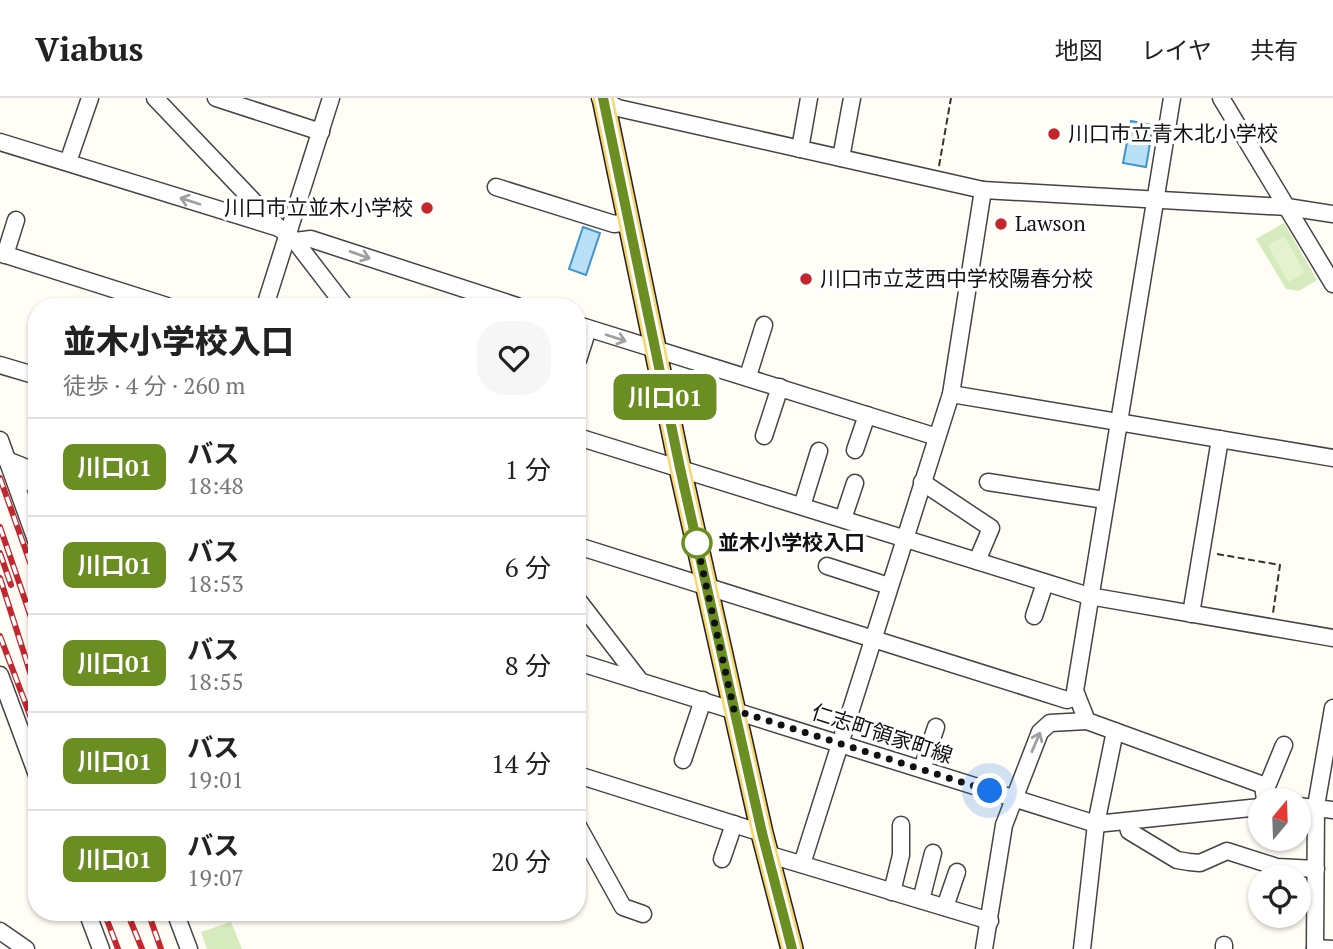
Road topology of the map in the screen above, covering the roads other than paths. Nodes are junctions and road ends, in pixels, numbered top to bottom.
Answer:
1 (90, 98) edge
2 (155, 98) edge
3 (216, 98) edge
4 (331, 98) edge
5 (602, 98) edge
6 (809, 98) edge
7 (852, 98) edge
8 (1172, 98) edge
9 (1221, 98) edge
10 (249, 103) edge
11 (321, 132) junction
12 (0, 142) edge
13 (800, 149) junction
14 (841, 158) junction
15 (68, 162) junction
16 (496, 187) dead end
17 (983, 190) junction
18 (1154, 200) junction
19 (1287, 207) junction
20 (1333, 214) edge
21 (16, 220) dead end
22 (629, 222) junction
23 (287, 235) junction
24 (3, 254) edge
25 (1333, 284) edge
26 (142, 298) edge
27 (267, 298) edge
28 (338, 298) edge
29 (492, 298) edge
30 (764, 325) dead end
31 (586, 328) edge
32 (655, 348) junction
33 (0, 365) edge
34 (28, 373) edge
35 (748, 376) junction
36 (780, 387) junction
37 (951, 394) junction
38 (867, 415) junction
39 (1119, 422) junction
40 (764, 436) dead end
41 (937, 437) junction
42 (586, 439) edge
43 (1220, 439) junction
44 (0, 440) edge
45 (855, 450) dead end
46 (819, 451) dead end
47 (1333, 458) edge
48 (7, 460) junction
49 (28, 468) edge
50 (680, 468) junction
51 (21, 478) dead end
52 (28, 482) edge
53 (922, 482) junction
54 (988, 482) dead end
55 (855, 483) dead end
56 (1105, 500) junction
57 (802, 506) junction
58 (28, 518) edge
59 (843, 519) junction
60 (904, 538) junction
61 (586, 548) edge
62 (977, 561) junction
63 (827, 566) dead end
64 (1045, 583) junction
65 (890, 586) junction
66 (707, 588) junction
67 (1089, 596) junction
68 (586, 610) edge
69 (1191, 614) junction
70 (1034, 616) dead end
71 (1333, 638) edge
72 (873, 640) junction
73 (586, 665) edge
74 (0, 675) edge
75 (641, 682) junction
76 (1077, 696) junction
77 (4, 699) edge
78 (703, 700) junction
79 (1333, 708) edge
80 (734, 710) junction
81 (1087, 721) junction
82 (936, 727) dead end
83 (1115, 731) junction
84 (840, 743) junction
85 (1284, 745) dead end
86 (28, 754) edge
87 (683, 760) dead end
88 (922, 769) junction
89 (586, 778) edge
90 (1254, 788) edge
91 (1266, 788) edge
92 (1013, 799) junction
93 (1311, 806) edge
94 (1316, 806) junction
95 (1248, 808) edge
96 (1333, 810) edge
97 (1127, 823) junction
98 (734, 824) junction
99 (1096, 824) junction
100 (901, 825) dead end
101 (762, 833) junction
102 (586, 840) edge
103 (933, 853) dead end
104 (767, 854) junction
105 (722, 859) dead end
106 (802, 864) junction
107 (1315, 869) junction
108 (957, 872) dead end
109 (892, 892) junction
110 (920, 900) junction
111 (945, 907) junction
112 (643, 914) dead end
113 (90, 921) edge
114 (179, 921) edge
115 (990, 921) junction
116 (0, 931) edge
117 (1333, 948) edge
118 (26, 949) edge
119 (101, 949) edge
120 (189, 949) edge
121 (792, 949) edge
122 (984, 949) edge
123 (1082, 949) edge
124 (1315, 949) edge

1 - 15 street
2 - 23 street
3 - 10 street
4 - 11 street
5 - 13 street
5 - 22 main road
6 - 13 street
7 - 14 street
8 - 18 street
9 - 19 street
10 - 11 street
11 - 23 street
12 - 15 street
13 - 14 street
14 - 17 street
23 -> 15 street
16 - 22 street
17 - 18 street
17 - 37 street
18 - 19 street
18 - 39 street
19 - 20 street
19 - 25 street
21 - 24 street
22 - 32 main road
23 - 27 street
23 - 28 street
23 -> 29 street
24 - 26 street
30 - 35 street
31 -> 32 street
32 - 35 street
32 - 50 main road
33 - 34 street
35 - 36 street
36 - 38 street
36 - 40 street
37 - 39 street
37 - 41 street
38 - 41 street
38 - 45 street
39 - 43 street
39 - 56 street
41 - 53 street
42 - 50 street
43 - 47 street
43 - 69 street
44 - 48 street
46 - 57 street
48 - 49 street
48 - 58 street
50 - 57 street
50 - 66 main road
51 - 52 street
53 - 60 street
53 - 62 street
54 - 56 street
55 - 59 street
56 - 67 street
57 - 59 street
59 - 60 street
60 - 62 street
60 - 65 street
61 - 66 street
62 - 64 street
63 - 65 street
64 - 67 street
64 - 70 street
65 - 72 street
66 - 72 street
66 - 80 main road
67 - 69 street
67 - 76 street
68 - 75 street
69 - 71 street
72 - 76 street
72 - 84 street
73 - 75 street, 仁志町領家町線
74 - 77 street
75 - 78 street, 仁志町領家町線
76 - 81 street
77 - 86 street
78 - 80 street, 仁志町領家町線
78 - 87 street
79 - 94 street
80 - 84 street, 仁志町領家町線
80 - 101 main road
81 - 83 street
92 -> 81 street
82 - 88 street
83 - 90 street
83 - 99 street
84 - 88 street, 仁志町領家町線
84 - 106 street
85 - 91 street
88 - 92 street, 仁志町領家町線
89 - 98 street
92 - 99 street, 仁志町領家町線
92 - 115 street
93 - 94 street
94 - 96 street
94 - 107 street
95 - 97 street, 仁志町領家町線
97 - 99 street, 仁志町領家町線
97 - 107 street
98 - 101 street
98 - 105 street
99 - 123 street
100 - 109 street
101 - 104 main road
102 - 112 street
103 - 110 street
104 - 106 street
104 - 121 main road
106 - 109 street
107 - 124 street
108 - 111 street
109 - 110 street
110 - 111 street
111 - 115 street
113 - 119 street
114 - 120 street
115 - 122 street
116 - 118 street
117 - 124 street

